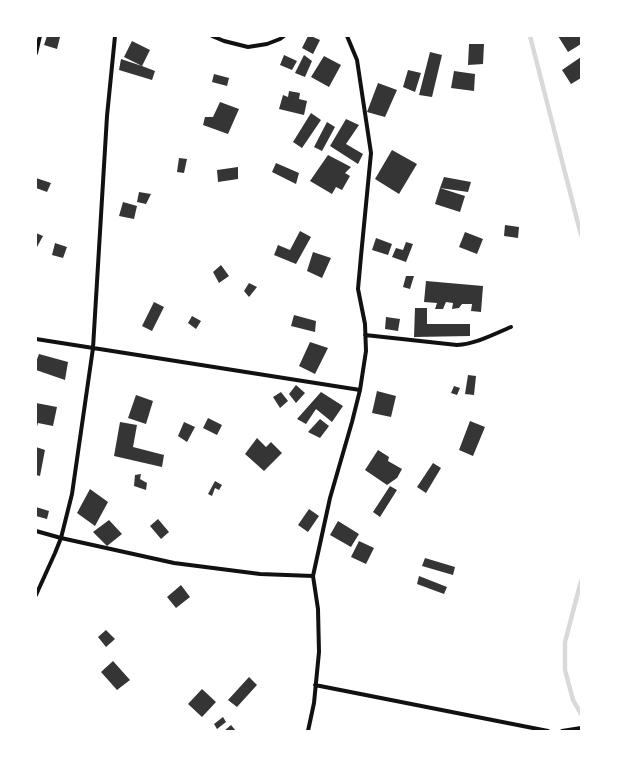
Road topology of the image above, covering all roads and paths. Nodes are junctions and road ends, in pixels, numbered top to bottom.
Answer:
1 (40, 36) edge
2 (115, 36) edge
3 (212, 36) edge
4 (284, 36) edge
5 (347, 36) edge
6 (36, 53) edge
7 (512, 327) dead end
8 (365, 335) junction
9 (36, 339) edge
10 (93, 348) junction
11 (360, 390) junction
12 (36, 531) edge
13 (61, 538) junction
14 (313, 576) junction
15 (36, 596) edge
16 (315, 685) junction
17 (581, 728) edge
18 (308, 731) edge
19 (548, 731) edge
20 (562, 731) edge

1 - 6 street
2 - 10 street
3 - 4 street
5 - 8 street
7 - 8 street
8 - 11 street
9 - 10 street
10 - 11 street
10 - 13 street
11 - 14 street
12 - 13 street
13 - 14 street
13 - 15 street
14 - 16 street
16 - 18 street
16 - 19 street
17 - 20 street

